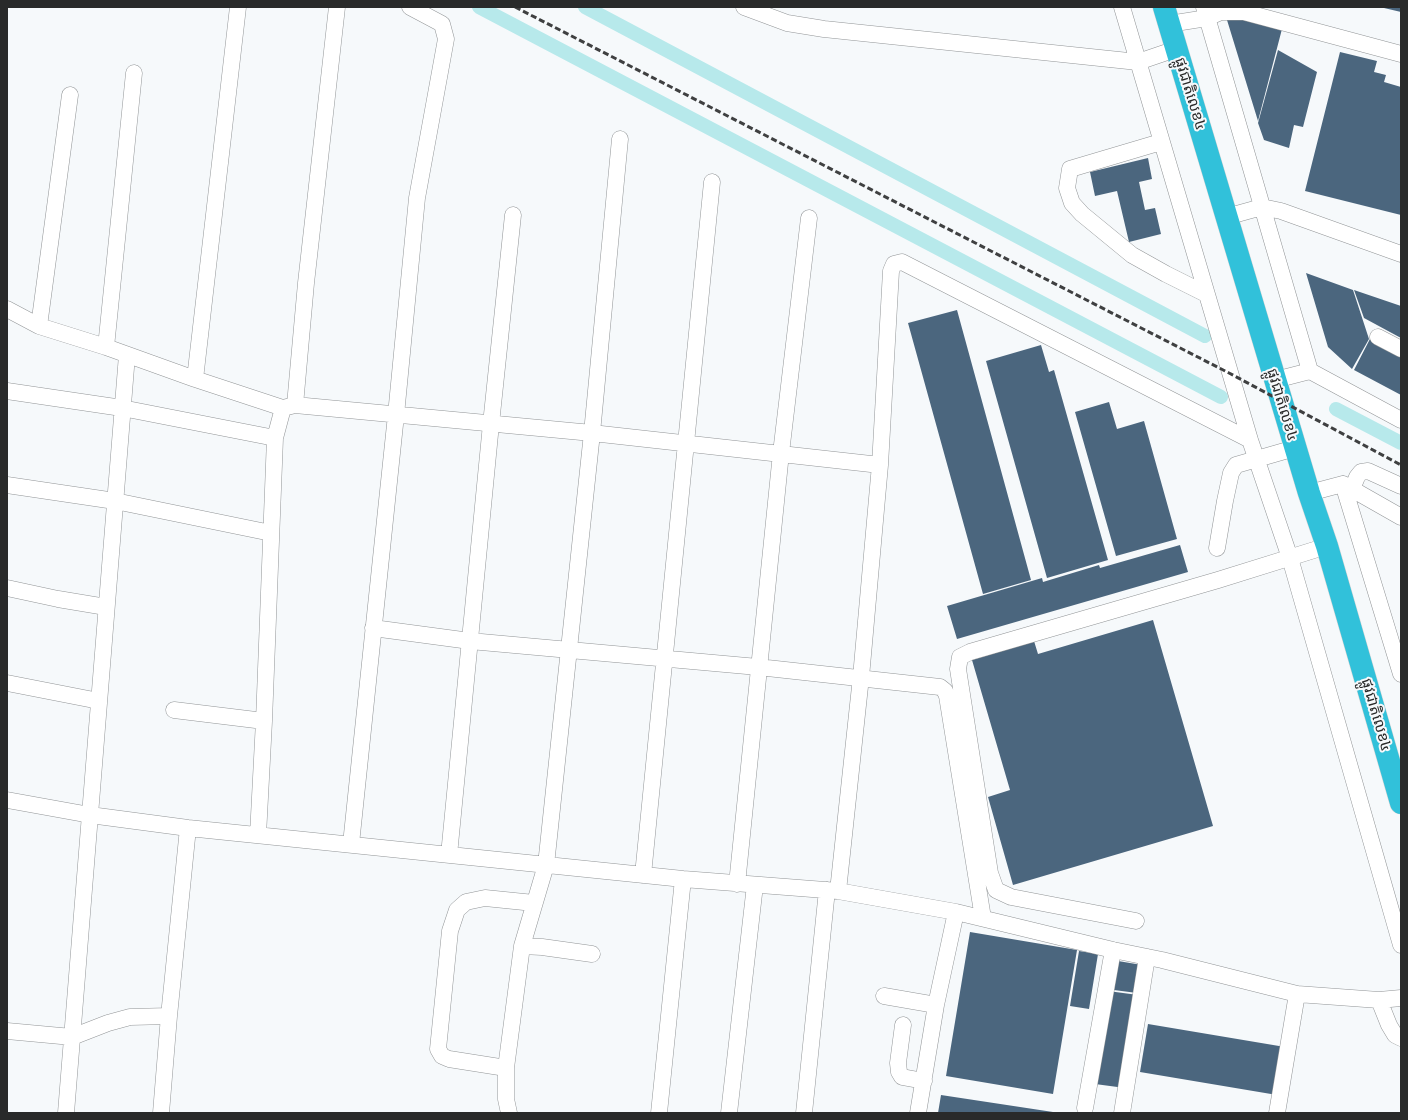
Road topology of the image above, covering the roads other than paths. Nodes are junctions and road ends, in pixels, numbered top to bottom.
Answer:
1 (238, 7) edge
2 (337, 7) edge
3 (410, 7) edge
4 (744, 7) edge
5 (1122, 7) edge
6 (1206, 12) edge
7 (1166, 15) edge
8 (1176, 49) junction
9 (1401, 54) edge
10 (1138, 62) junction
11 (134, 73) dead end
12 (70, 95) dead end
13 (620, 138) dead end
14 (1162, 142) junction
15 (712, 182) dead end
16 (1262, 207) junction
17 (513, 215) dead end
18 (1226, 217) junction
19 (808, 218) dead end
20 (1401, 254) edge
21 (1206, 294) junction
22 (7, 309) edge
23 (39, 326) junction
24 (1378, 337) dead end
25 (106, 347) junction
26 (1401, 349) edge
27 (127, 355) junction
28 (1310, 371) junction
29 (195, 379) junction
30 (1275, 380) junction
31 (7, 391) edge
32 (289, 406) junction
33 (122, 408) junction
34 (396, 415) junction
35 (1401, 420) edge
36 (491, 424) junction
37 (592, 433) junction
38 (275, 438) junction
39 (1250, 440) junction
40 (686, 444) junction
41 (1295, 448) junction
42 (781, 453) junction
43 (1256, 459) junction
44 (880, 465) junction
45 (7, 485) edge
46 (1348, 486) junction
47 (1401, 486) edge
48 (1309, 493) junction
49 (115, 501) junction
50 (1401, 517) edge
51 (270, 533) junction
52 (1327, 546) junction
53 (1218, 548) dead end
54 (1290, 558) junction
55 (7, 588) edge
56 (106, 607) junction
57 (373, 628) junction
58 (470, 641) junction
59 (569, 651) junction
60 (665, 658) junction
61 (758, 667) junction
62 (1401, 674) edge
63 (861, 677) junction
64 (7, 683) edge
65 (99, 701) junction
66 (174, 710) dead end
67 (264, 721) junction
68 (7, 800) edge
69 (1401, 803) edge
70 (90, 815) junction
71 (188, 828) junction
72 (258, 835) junction
73 (351, 844) junction
74 (449, 855) junction
75 (546, 865) junction
76 (644, 875) junction
77 (683, 879) junction
78 (737, 884) junction
79 (755, 885) junction
80 (833, 891) junction
81 (534, 904) junction
82 (956, 912) junction
83 (983, 918) junction
84 (1136, 920) dead end
85 (1401, 945) edge
86 (522, 946) junction
87 (1113, 950) junction
88 (592, 954) dead end
89 (1147, 957) junction
90 (1297, 994) junction
91 (884, 996) dead end
92 (1401, 998) edge
93 (1379, 1000) junction
94 (936, 1005) junction
95 (169, 1016) junction
96 (903, 1025) dead end
97 (7, 1031) edge
98 (72, 1037) junction
99 (1401, 1038) edge
100 (506, 1068) junction
101 (924, 1081) junction
102 (1085, 1108) dead end
103 (66, 1113) edge
104 (160, 1113) edge
105 (509, 1113) edge
106 (659, 1113) edge
107 (729, 1113) edge
108 (804, 1113) edge
109 (918, 1113) edge
110 (1122, 1113) edge
111 (1277, 1113) edge

1 - 29 street
2 - 32 street
3 - 34 street
4 - 10 street
5 - 10 street
6 - 7 street
6 - 9 street
6 - 16 street
7 - 8 highway, ផ្លូវជាតិលេខ៤
8 - 10 street
8 - 18 highway, ផ្លូវជាតិលេខ៤
10 - 14 street
11 - 25 street
12 - 23 street
13 - 37 street
14 - 21 street
14 - 21 street
15 - 40 street
16 - 18 street
16 - 20 street
16 - 28 street
17 - 36 street
18 - 30 highway, ផ្លូវជាតិលេខ៤
19 - 42 street
21 - 39 street
22 - 23 street
23 - 25 street
24 - 26 street
25 - 27 street
27 - 29 street
27 - 33 street
28 - 30 street
28 - 35 street
29 - 32 street
30 - 41 highway, ផ្លូវជាតិលេខ៤
31 - 33 street
32 - 34 street
32 - 38 street
33 - 38 street
33 - 49 street
34 - 36 street
34 - 57 street
36 - 37 street
36 - 58 street
37 - 40 street
37 - 59 street
38 - 51 street
39 - 43 street
39 - 44 street
40 - 42 street
40 - 60 street
41 - 43 street
41 - 48 highway, ផ្លូវជាតិលេខ៤
42 - 44 street
42 - 61 street
43 - 53 street
43 - 54 street
44 - 63 street
45 - 49 street
46 - 47 street
46 - 48 street
46 - 50 street
46 - 62 street
48 - 52 highway, ផ្លូវជាតិលេខ៤
49 - 51 street
49 - 56 street
51 - 67 street
52 - 54 street
52 - 69 highway, ផ្លូវជាតិលេខ៤
54 - 84 street
54 - 85 street
55 - 56 street
56 - 65 street
57 - 58 street
57 - 73 street
58 - 59 street
58 - 74 street
59 - 60 street
59 - 75 street
60 - 61 street
60 - 76 street
61 - 63 street
61 - 78 street
63 - 80 street
63 - 83 street
64 - 65 street
65 - 70 street
66 - 67 street
67 - 72 street
68 - 70 street
70 - 71 street
70 - 98 street
71 - 72 street
71 - 95 street
72 - 73 street
73 - 74 street
74 - 75 street
75 - 76 street
75 - 81 street
76 - 77 street
77 - 78 street
77 - 106 street
78 - 79 street
79 - 80 street
79 - 107 street
80 - 82 street
80 - 108 street
81 - 86 street
81 - 100 street
82 - 83 street
82 - 94 street
83 - 87 street
86 - 88 street
86 - 100 street
87 - 89 street
87 - 102 street
89 - 90 street
89 - 110 street
90 - 93 street
90 - 111 street
91 - 94 street
92 - 93 street
93 - 99 street
94 - 101 street
95 - 98 street
95 - 104 street
96 - 101 street
97 - 98 street
98 - 103 street
100 - 105 street
101 - 109 street

